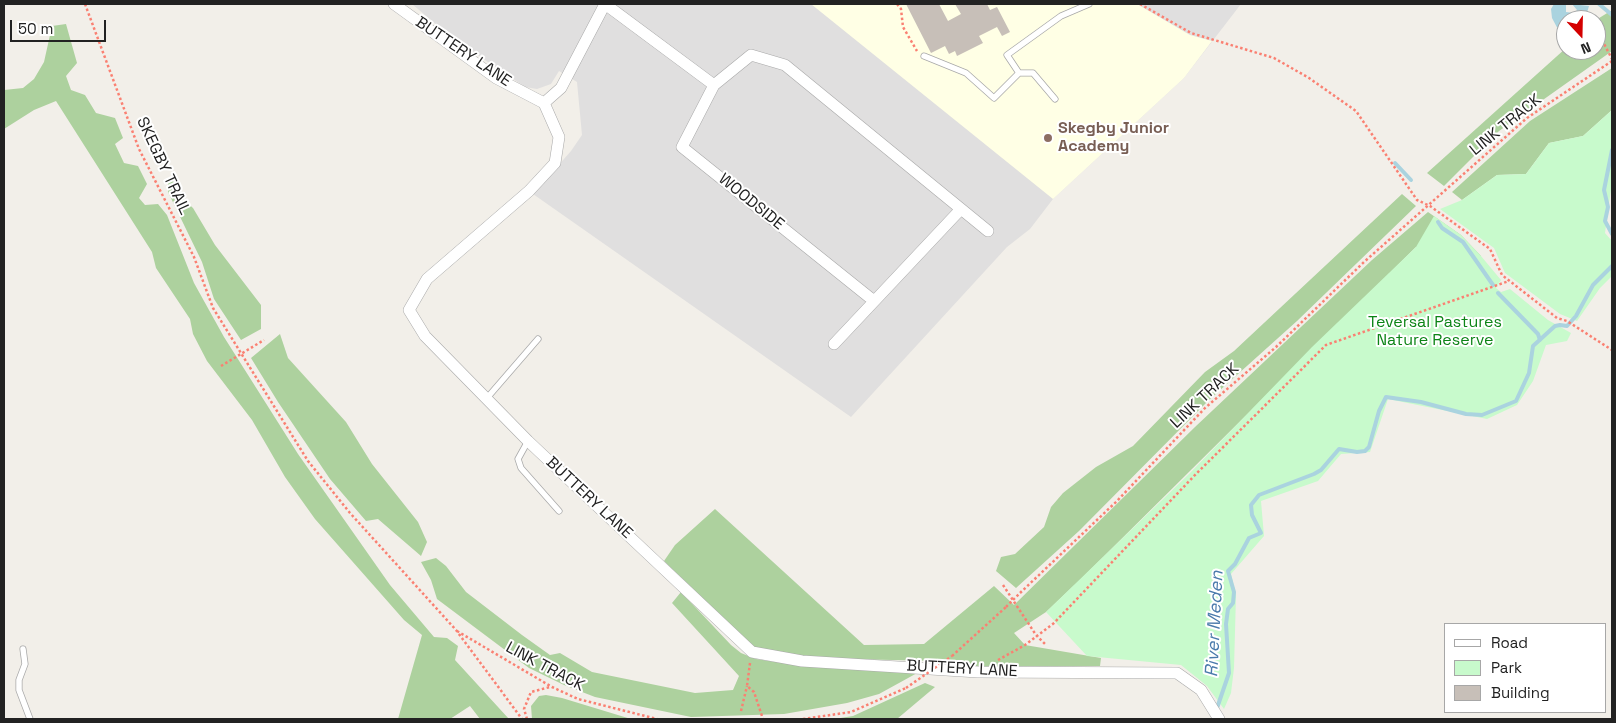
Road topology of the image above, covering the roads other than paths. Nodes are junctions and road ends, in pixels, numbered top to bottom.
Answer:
1 (394, 4) edge
2 (605, 4) edge
3 (1089, 4) edge
4 (924, 56) road end
5 (1020, 73) junction
6 (714, 85) junction
7 (1055, 99) dead end
8 (544, 103) junction
9 (961, 209) junction
10 (988, 231) dead end
11 (874, 301) junction
12 (538, 339) dead end
13 (834, 344) dead end
14 (487, 398) junction
15 (528, 441) junction
16 (559, 511) dead end
17 (23, 649) dead end
18 (30, 719) edge
19 (1219, 719) edge

1 - 8 street, BUTTERY LANE
2 - 6 street
2 - 8 street
3 - 5 lane
4 - 5 lane
5 - 7 lane
6 - 9 street, WOODSIDE
6 - 11 street, WOODSIDE
8 - 14 street, BUTTERY LANE
9 - 10 street, WOODSIDE
9 - 11 street
11 - 13 street
12 - 14 lane
14 - 15 street, BUTTERY LANE
15 - 16 lane
15 - 19 street, BUTTERY LANE
17 - 18 lane

